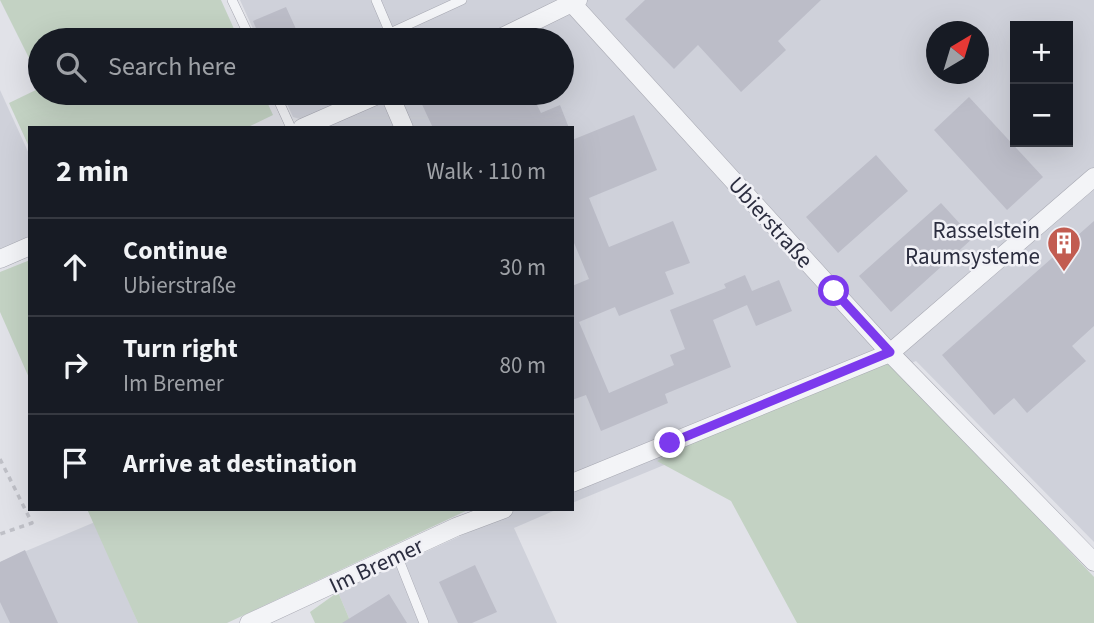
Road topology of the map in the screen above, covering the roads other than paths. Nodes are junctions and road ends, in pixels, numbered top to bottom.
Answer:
1 (232, 0) edge
2 (376, 0) edge
3 (462, 0) edge
4 (574, 1) edge
5 (245, 28) edge
6 (388, 28) edge
7 (401, 28) edge
8 (520, 28) edge
9 (280, 105) edge
10 (355, 105) edge
11 (394, 105) edge
12 (290, 126) edge
13 (307, 126) edge
14 (403, 126) edge
15 (1094, 177) edge
16 (28, 247) edge
17 (0, 259) edge
18 (890, 352) junction
19 (574, 482) edge
20 (499, 511) edge
21 (397, 555) junction
22 (1094, 562) edge
23 (249, 623) edge
24 (425, 623) edge

1 - 5 lane
2 - 6 lane
3 - 7 lane
4 - 8 street
4 - 18 street, Ubierstraße
9 - 12 lane
10 - 13 street
11 - 14 street
15 - 18 street
16 - 17 street
18 - 19 street
18 - 22 street, Ubierstraße
20 - 21 street, Im Bremer
21 - 23 street, Im Bremer
21 - 24 lane

